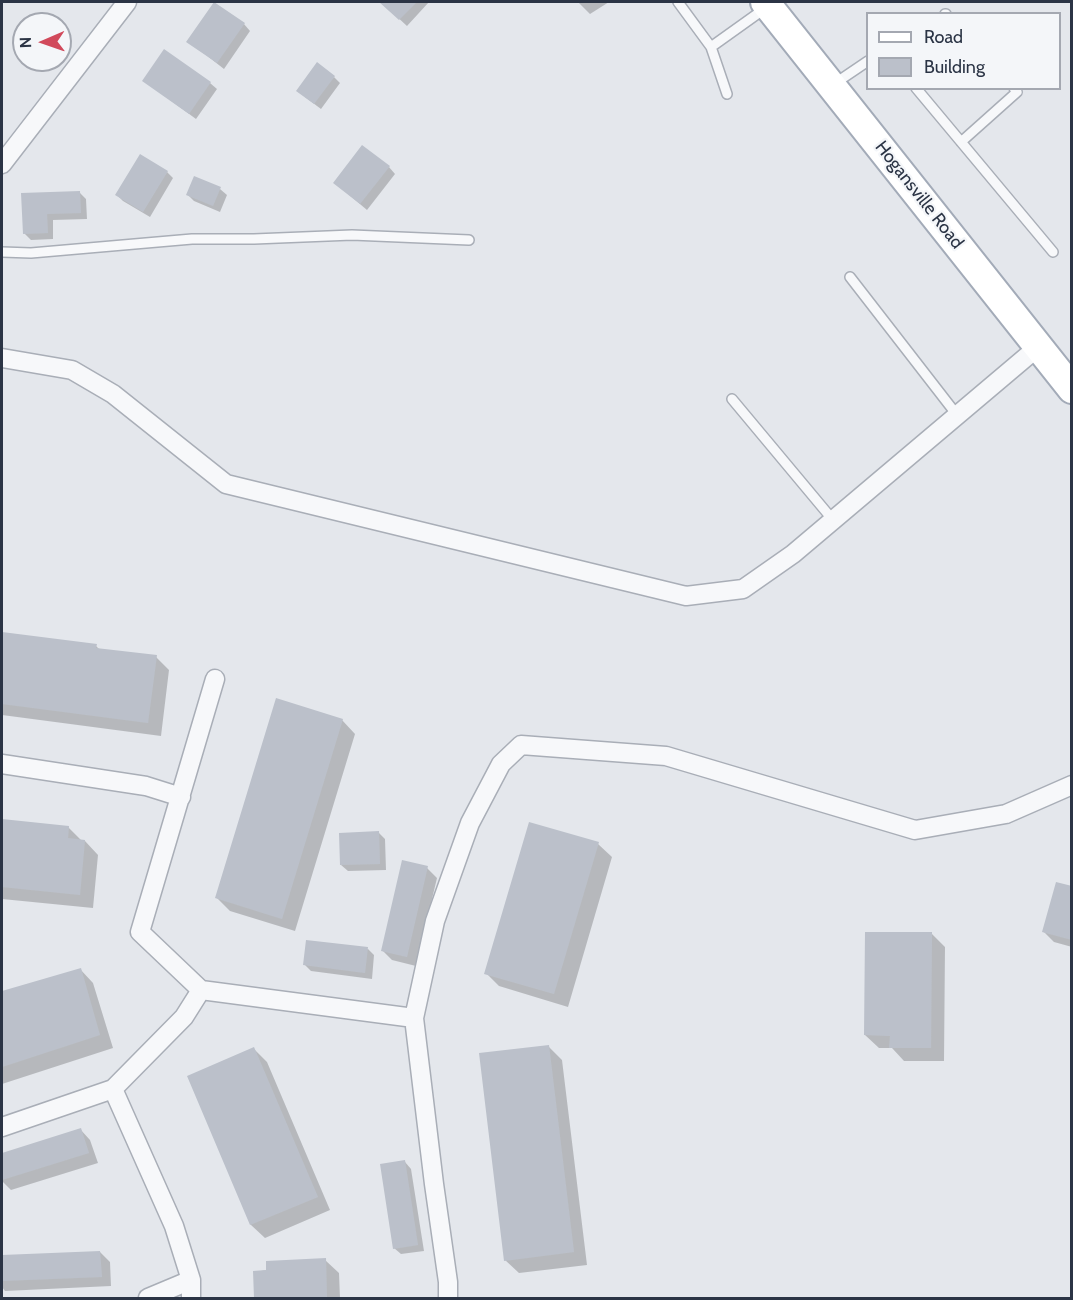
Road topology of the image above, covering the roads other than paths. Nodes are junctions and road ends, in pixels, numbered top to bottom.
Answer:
1 (127, 2) edge
2 (678, 2) edge
3 (767, 4) edge
4 (711, 47) junction
5 (866, 62) edge
6 (832, 86) junction
7 (918, 90) edge
8 (1016, 90) edge
9 (727, 94) dead end
10 (961, 142) junction
11 (2, 164) edge
12 (469, 240) dead end
13 (2, 252) edge
14 (1053, 252) dead end
15 (850, 277) dead end
16 (1038, 347) junction
17 (2, 358) edge
18 (1071, 389) edge
19 (732, 399) dead end
20 (957, 415) junction
21 (833, 520) junction
22 (215, 680) dead end
23 (2, 764) edge
24 (1071, 785) edge
25 (181, 797) junction
26 (201, 990) junction
27 (414, 1018) junction
28 (113, 1089) junction
29 (2, 1127) edge
30 (191, 1280) junction
31 (148, 1299) edge
32 (191, 1299) edge
33 (448, 1299) edge

1 - 11 street
2 - 4 lane
3 - 4 lane
3 - 6 main road, Hogansville Road
4 - 9 lane
5 - 6 lane
6 - 16 main road, Hogansville Road
7 - 10 lane
8 - 10 lane
10 - 14 lane
12 - 13 lane
15 - 20 lane
16 - 18 main road, Hogansville Road
16 - 20 street
17 - 21 street
19 - 21 lane
20 - 21 street
22 - 25 street
23 - 25 street
24 - 27 street
25 - 26 street
26 - 27 street
26 - 28 street
27 - 33 street
28 - 29 street
28 - 30 street
30 - 31 street
30 - 32 street

